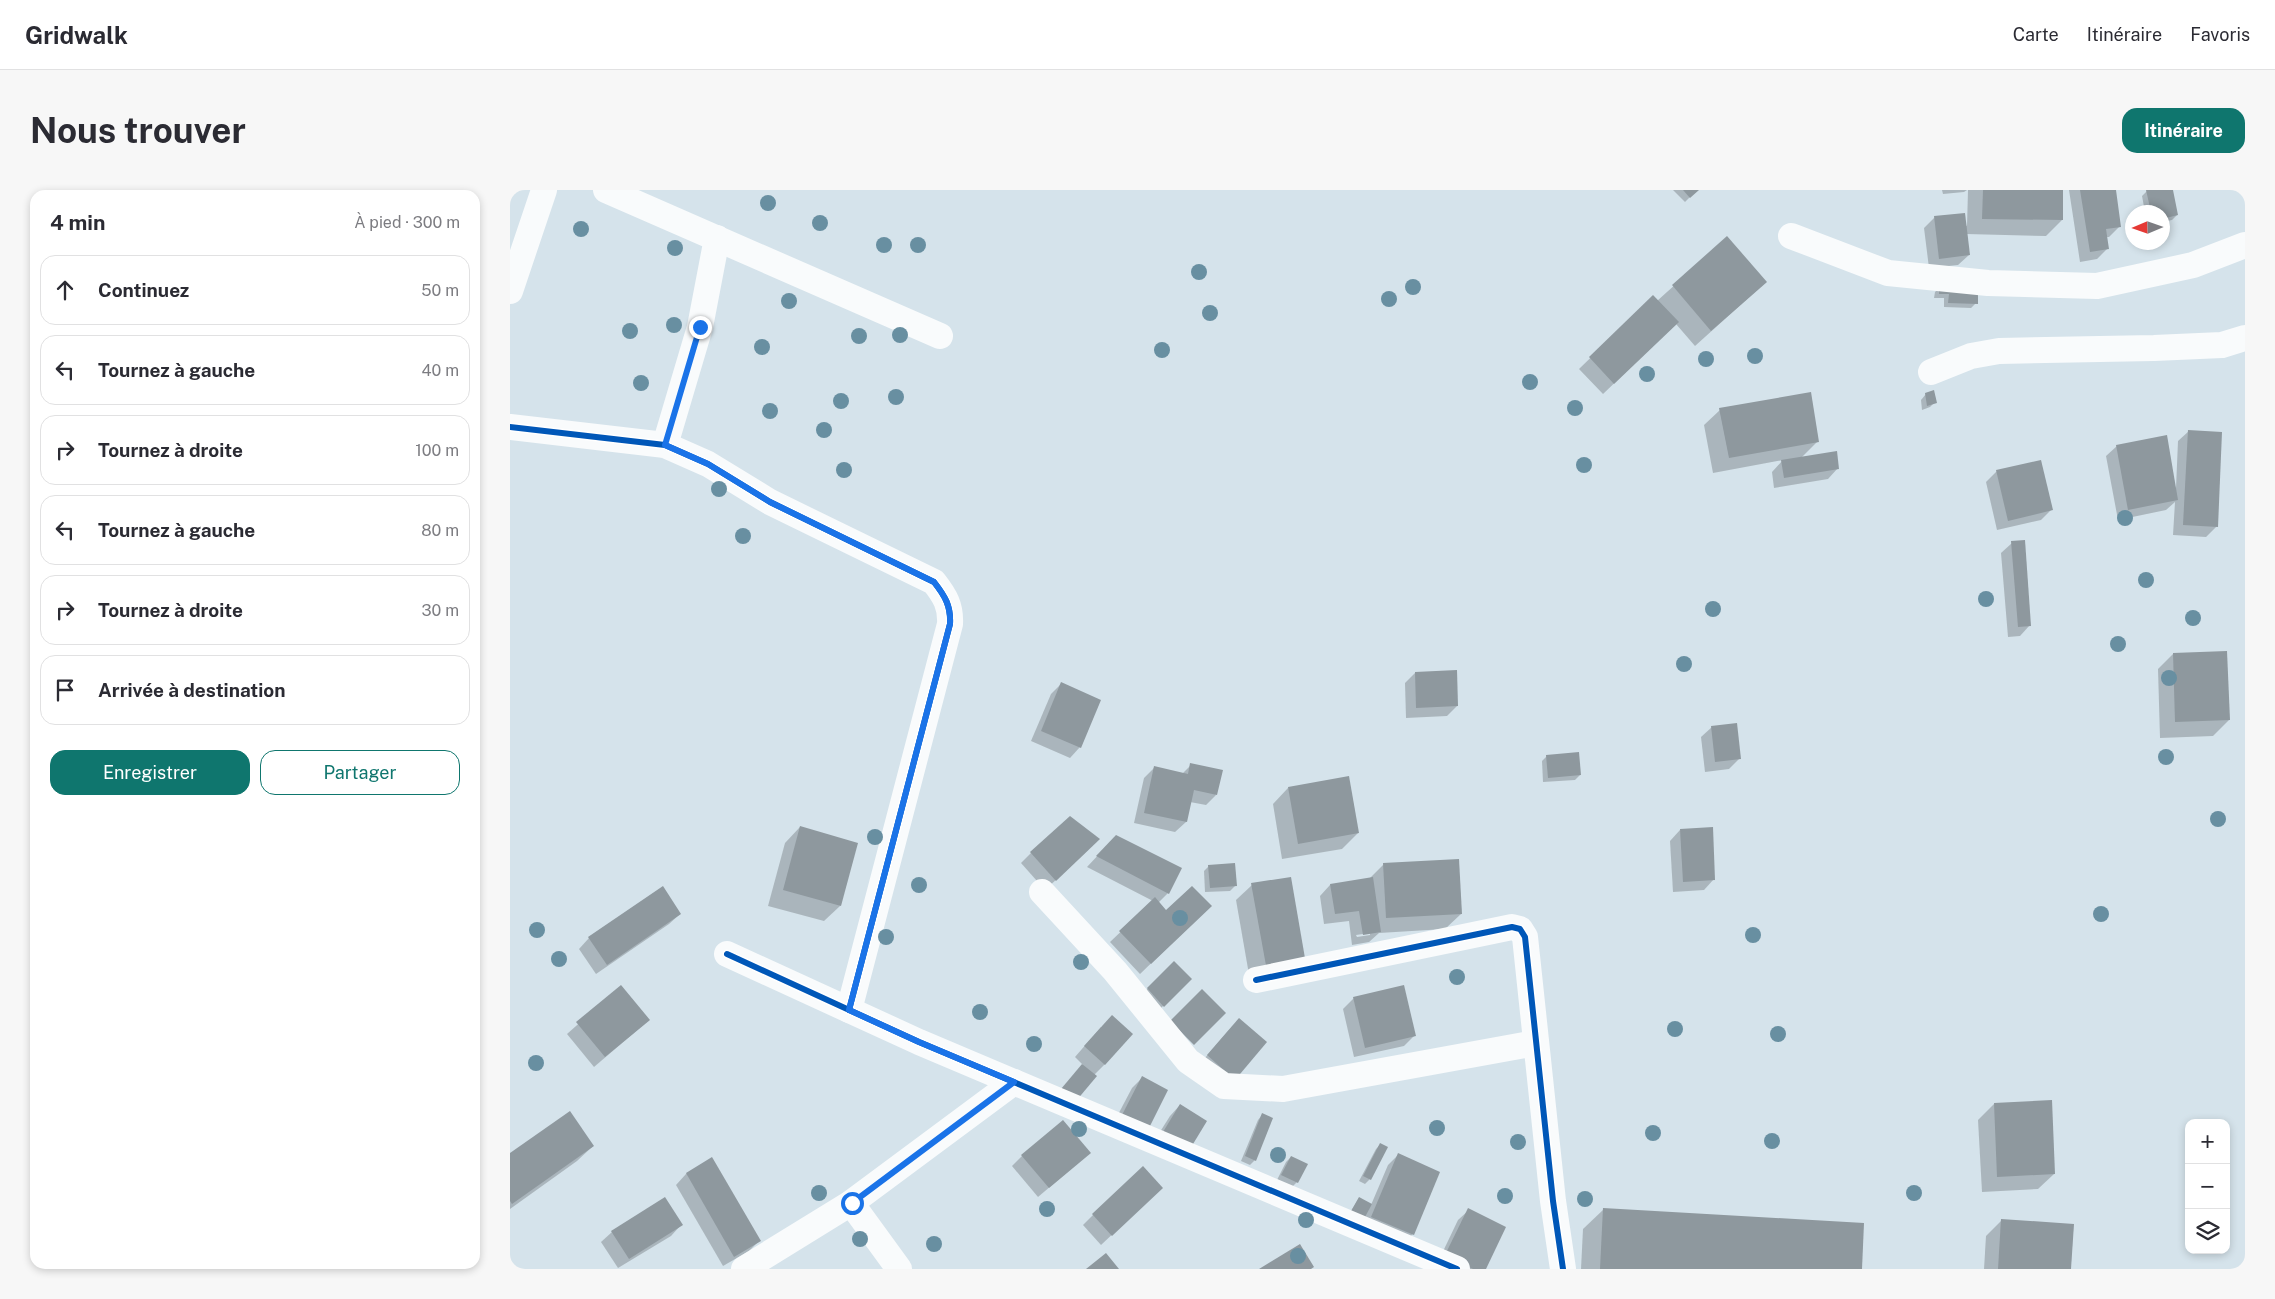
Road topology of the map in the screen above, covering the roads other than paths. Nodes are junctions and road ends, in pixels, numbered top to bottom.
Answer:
1 (544, 190) edge
2 (606, 190) edge
3 (1791, 236) dead end
4 (717, 238) junction
5 (2245, 245) edge
6 (510, 291) edge
7 (940, 336) dead end
8 (2245, 338) edge
9 (1931, 372) dead end
10 (510, 426) edge
11 (665, 445) junction
12 (1042, 892) dead end
13 (727, 954) dead end
14 (1256, 980) dead end
15 (849, 1010) junction
16 (1536, 1043) junction
17 (1014, 1082) junction
18 (852, 1203) junction
19 (744, 1269) edge
20 (899, 1269) edge
21 (1457, 1269) edge
22 (1563, 1269) edge

1 - 6 street
2 - 4 street
3 - 5 street
4 - 7 street
4 - 11 street
8 - 9 street
10 - 11 street
11 - 15 street
12 - 16 street
13 - 15 street
14 - 16 street
15 - 17 street
16 - 22 street
17 - 18 street
17 - 21 street
18 - 19 street
18 - 20 street

